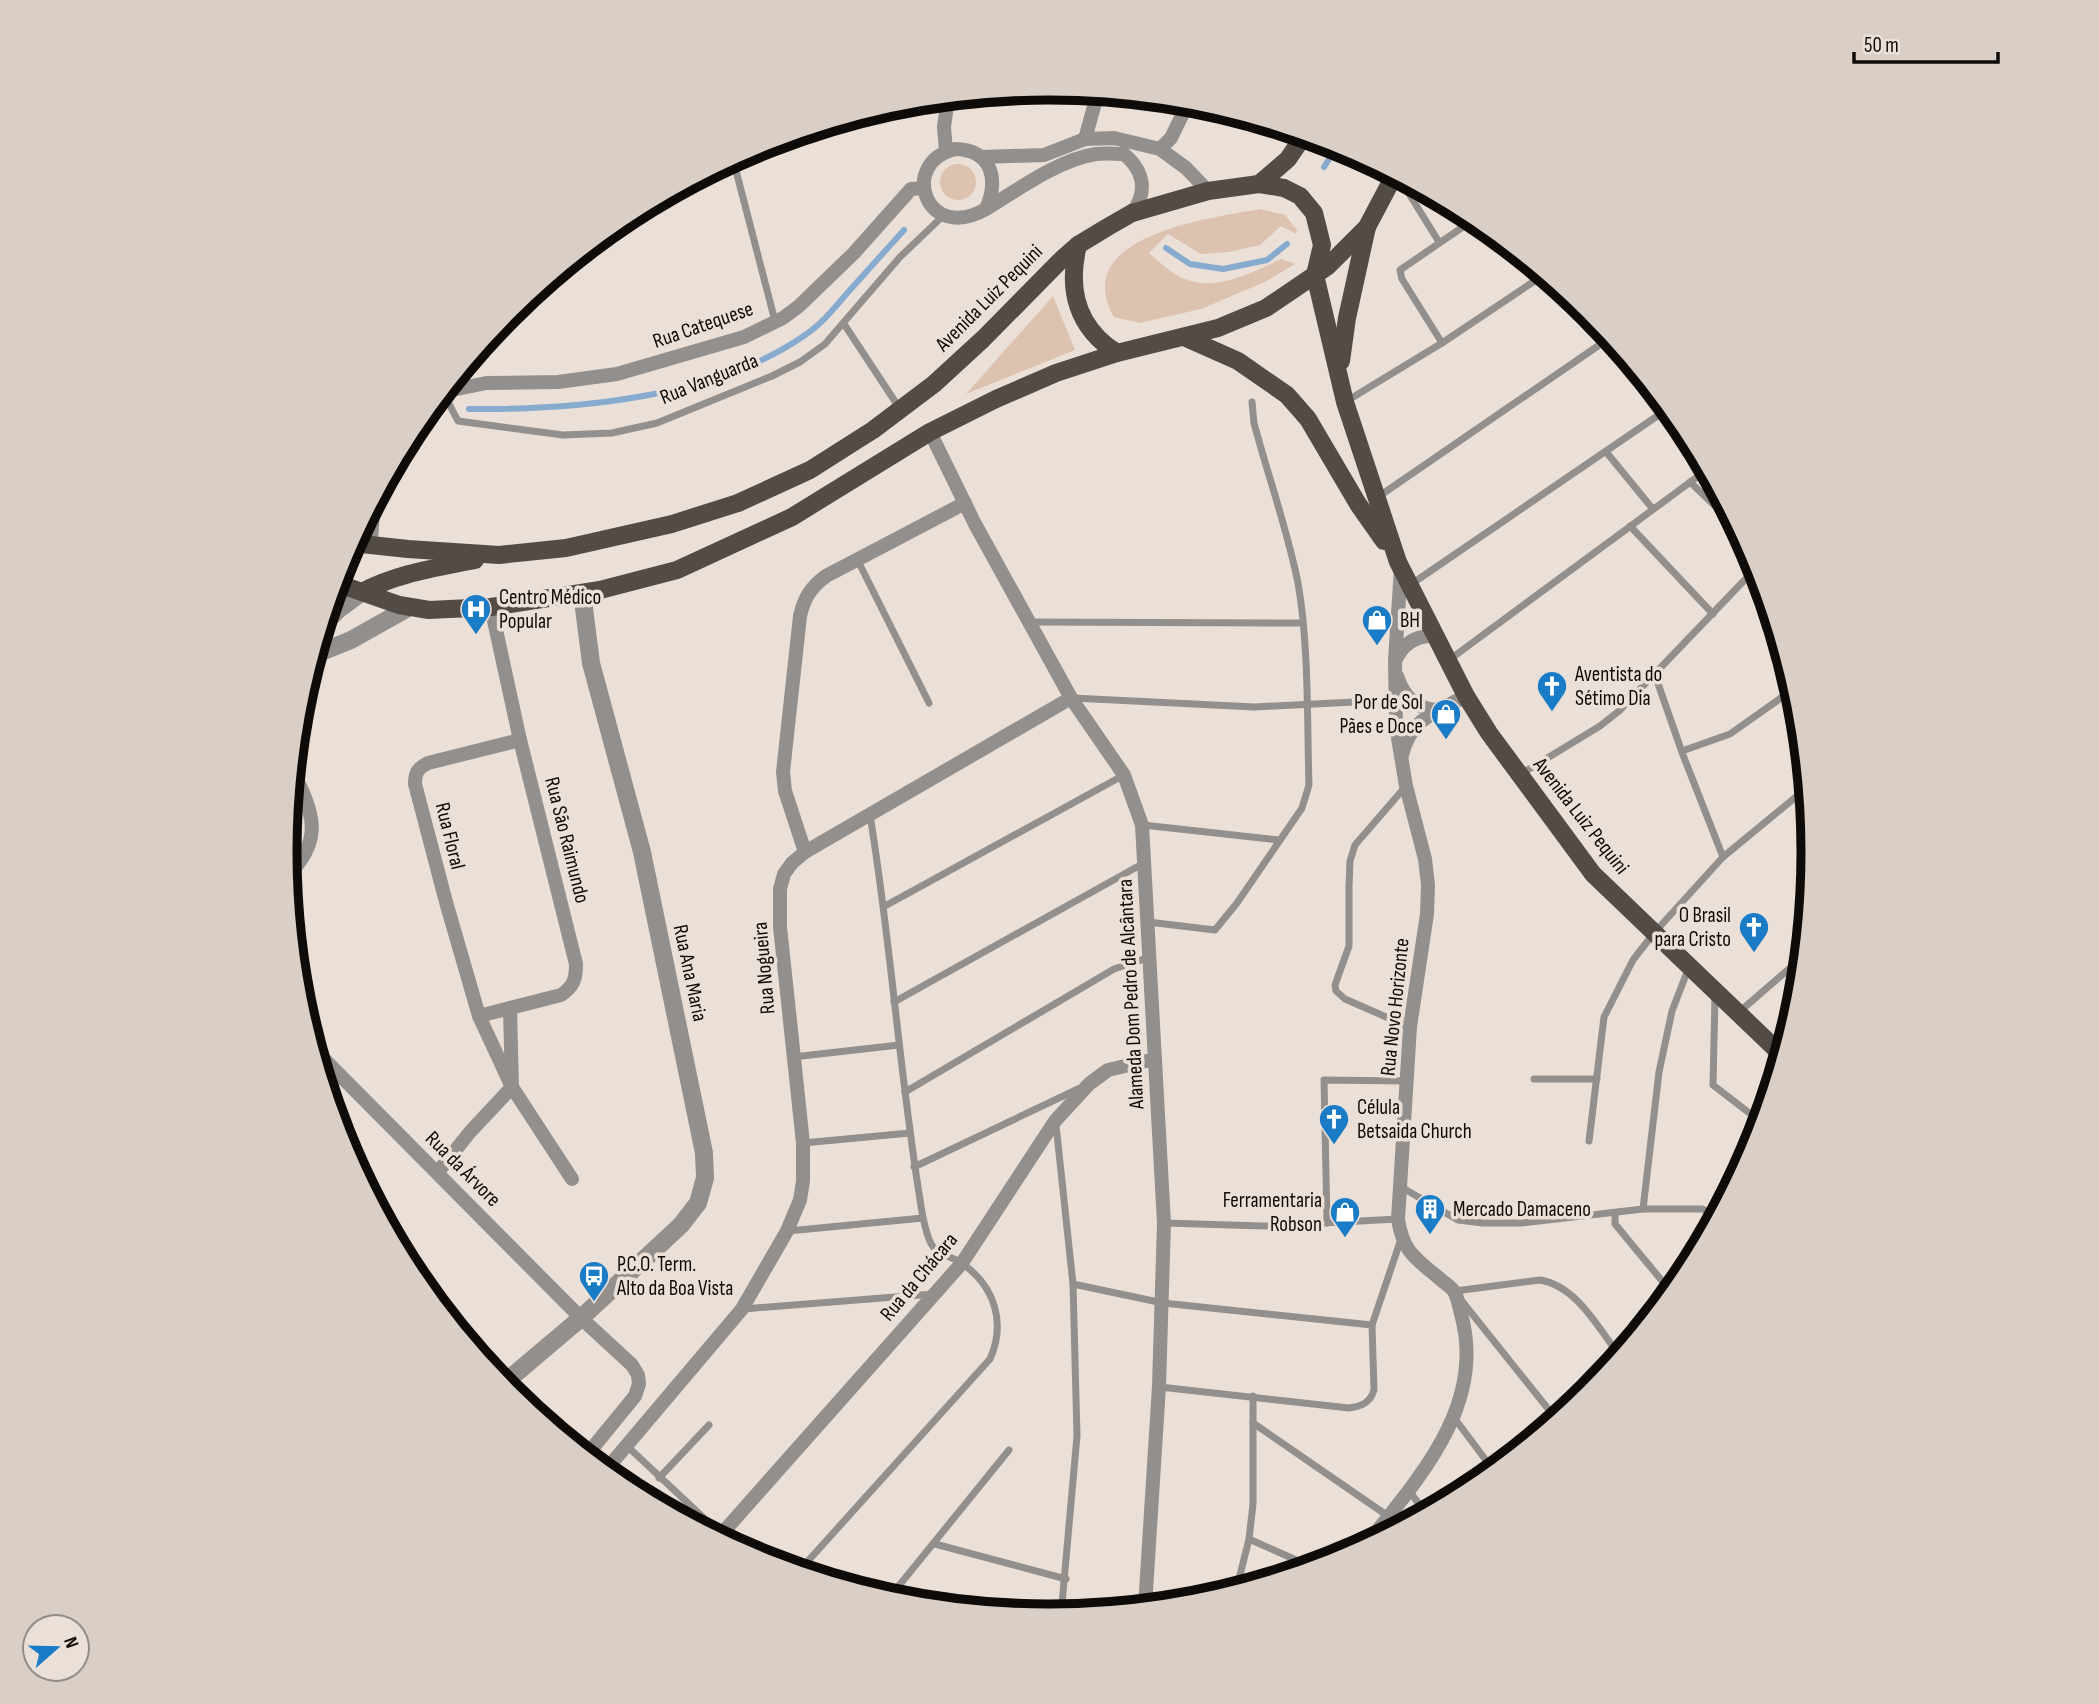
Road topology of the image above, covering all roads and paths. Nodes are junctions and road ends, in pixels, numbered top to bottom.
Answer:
1 (1096, 101) edge
2 (947, 107) edge
3 (1184, 112) edge
4 (1085, 139) junction
5 (1298, 143) edge
6 (1160, 149) junction
7 (946, 151) junction
8 (981, 157) junction
9 (736, 169) edge
10 (1393, 183) edge
11 (1259, 184) junction
12 (924, 188) junction
13 (1407, 190) edge
14 (1208, 191) junction
15 (986, 209) junction
16 (1132, 213) junction
17 (944, 215) junction
18 (1465, 225) edge
19 (1367, 227) junction
20 (1439, 242) junction
21 (1078, 245) junction
22 (1315, 275) junction
23 (1537, 279) edge
24 (775, 322) junction
25 (844, 324) junction
26 (1184, 337) junction
27 (1442, 343) junction
28 (1603, 343) edge
29 (1117, 353) junction
30 (1340, 379) junction
31 (457, 389) edge
32 (448, 401) edge
33 (1252, 402) dead end
34 (1345, 402) junction
35 (900, 409) junction
36 (1661, 414) edge
37 (930, 432) junction
38 (1607, 453) junction
39 (1700, 475) edge
40 (1690, 482) junction
41 (1376, 498) junction
42 (965, 503) junction
43 (1652, 508) junction
44 (1719, 510) edge
45 (376, 518) edge
46 (1630, 526) junction
47 (364, 545) edge
48 (373, 546) junction
49 (499, 555) junction
50 (856, 558) junction
51 (1399, 565) junction
52 (1749, 576) edge
53 (1410, 585) junction
54 (346, 587) edge
55 (362, 592) junction
56 (582, 593) junction
57 (491, 607) junction
58 (408, 608) junction
59 (337, 611) edge
60 (1713, 614) junction
61 (1028, 622) junction
62 (1302, 622) junction
63 (1434, 636) junction
64 (325, 651) edge
65 (1395, 660) junction
66 (1447, 662) junction
67 (1655, 675) junction
68 (1785, 695) edge
69 (1466, 696) junction
70 (1071, 698) junction
71 (1394, 700) junction
72 (929, 703) dead end
73 (1307, 704) junction
74 (1438, 710) junction
75 (520, 740) junction
76 (1682, 751) junction
77 (1402, 756) junction
78 (1124, 775) junction
79 (1520, 775) junction
80 (1406, 786) junction
81 (301, 787) edge
82 (1799, 794) edge
83 (870, 815) junction
84 (1142, 825) junction
85 (1279, 841) junction
86 (805, 852) junction
87 (1723, 857) junction
88 (1145, 862) junction
89 (298, 867) edge
90 (885, 906) junction
91 (1148, 922) junction
92 (1654, 933) junction
93 (1151, 956) junction
94 (1792, 966) edge
95 (1689, 967) junction
96 (1715, 991) junction
97 (894, 1002) junction
98 (510, 1008) junction
99 (1738, 1013) junction
100 (479, 1017) junction
101 (1410, 1027) junction
102 (899, 1045) junction
103 (1775, 1049) edge
104 (793, 1057) junction
105 (1155, 1059) junction
106 (328, 1063) edge
107 (1534, 1079) dead end
108 (1597, 1079) junction
109 (1407, 1081) junction
110 (1089, 1084) junction
111 (512, 1087) junction
112 (905, 1092) junction
113 (1748, 1112) dead end
114 (1055, 1121) junction
115 (910, 1133) junction
116 (1590, 1141) dead end
117 (803, 1143) junction
118 (914, 1167) junction
119 (438, 1172) junction
120 (572, 1179) dead end
121 (1400, 1186) junction
122 (1643, 1209) junction
123 (1710, 1212) edge
124 (1615, 1213) junction
125 (923, 1217) junction
126 (1398, 1219) junction
127 (1164, 1223) junction
128 (1327, 1223) junction
129 (787, 1231) junction
130 (1401, 1239) junction
131 (962, 1263) junction
132 (1073, 1284) junction
133 (1664, 1285) edge
134 (1454, 1291) junction
135 (936, 1294) junction
136 (1163, 1303) junction
137 (742, 1309) junction
138 (581, 1318) junction
139 (1372, 1325) junction
140 (1614, 1349) edge
141 (511, 1377) edge
142 (1159, 1387) junction
143 (1253, 1396) junction
144 (1551, 1412) edge
145 (1455, 1419) junction
146 (1253, 1423) junction
147 (709, 1425) dead end
148 (626, 1446) junction
149 (592, 1449) edge
150 (1009, 1450) dead end
151 (612, 1463) edge
152 (1488, 1463) edge
153 (659, 1478) junction
154 (1409, 1491) junction
155 (1421, 1506) edge
156 (1388, 1517) junction
157 (702, 1519) edge
158 (1379, 1528) edge
159 (725, 1531) edge
160 (1249, 1539) junction
161 (935, 1544) junction
162 (1299, 1561) edge
163 (806, 1563) edge
164 (1066, 1579) junction
165 (1239, 1580) edge
166 (897, 1589) edge
167 (1146, 1598) edge
168 (1063, 1604) edge

1 - 4 street
2 - 7 street
3 - 6 street
4 - 6 street
4 - 8 street
5 - 11 main road
6 - 14 street
7 - 8 street
7 - 12 street
8 - 15 street
9 - 24 lane
10 - 19 main road
11 - 14 main road, Avenida Luiz Pequini
11 - 22 main road, Avenida Luiz Pequini
12 - 17 street
12 - 24 street, Rua Catequese
13 - 20 lane
14 - 16 main road, Avenida Luiz Pequini
15 - 16 street
15 - 17 street
16 - 21 main road, Avenida Luiz Pequini
17 - 25 lane, Rua Vanguarda
18 - 20 lane
19 - 22 main road
19 - 30 main road
20 - 27 lane
21 - 29 main road
21 - 35 main road, Avenida Luiz Pequini
22 - 26 main road
22 - 30 main road, Avenida Luiz Pequini
23 - 27 lane
24 - 31 street, Rua Catequese
25 - 32 lane, Rua Vanguarda
25 - 35 lane
26 - 29 main road
26 - 51 main road, Avenida Luiz Pequini
27 - 34 lane
28 - 41 lane
29 - 37 main road
30 - 34 main road, Avenida Luiz Pequini
33 - 62 lane
34 - 41 main road, Avenida Luiz Pequini
35 - 49 main road, Avenida Luiz Pequini
36 - 38 lane
37 - 42 street, Alameda Dom Pedro de Alcântara
37 - 56 main road
38 - 43 lane
38 - 53 lane
39 - 40 lane
40 - 43 lane
40 - 44 lane
41 - 51 main road, Avenida Luiz Pequini
42 - 50 street
42 - 61 street, Alameda Dom Pedro de Alcântara
43 - 46 lane
45 - 48 lane
46 - 60 lane
46 - 66 lane
47 - 48 main road, Avenida Luiz Pequini
48 - 49 main road, Avenida Luiz Pequini
49 - 55 main road
50 - 72 lane
50 - 86 street
51 - 53 main road, Avenida Luiz Pequini
51 - 65 street, Rua Novo Horizonte
52 - 60 lane
53 - 63 main road, Avenida Luiz Pequini
54 - 55 main road
55 - 58 main road
55 - 59 street
56 - 57 main road
56 - 138 street, Rua Ana Maria
57 - 58 main road
57 - 75 street, Rua São Raimundo
58 - 64 street
60 - 67 lane
61 - 62 lane
61 - 70 street, Alameda Dom Pedro de Alcântara
62 - 73 lane
63 - 65 street
63 - 66 main road, Avenida Luiz Pequini
65 - 71 street, Rua Novo Horizonte
65 - 74 street
66 - 69 main road, Avenida Luiz Pequini
67 - 76 lane
67 - 79 lane
68 - 76 lane
69 - 74 street
69 - 79 main road, Avenida Luiz Pequini
70 - 73 lane
70 - 78 street, Alameda Dom Pedro de Alcântara
70 - 83 street
71 - 73 lane
71 - 77 street, Rua Novo Horizonte
73 - 85 lane
74 - 77 street
75 - 98 street, Rua São Raimundo
75 - 100 street, Rua Floral
76 - 87 lane
77 - 80 street, Rua Novo Horizonte
78 - 84 street, Alameda Dom Pedro de Alcântara
78 - 90 lane
79 - 92 main road, Avenida Luiz Pequini
80 - 101 street, Rua Novo Horizonte
80 - 101 lane
81 - 89 street
82 - 87 lane
83 - 86 street
83 - 90 lane
84 - 85 lane
84 - 88 street, Alameda Dom Pedro de Alcântara
85 - 91 lane
86 - 104 street, Rua Nogueira
87 - 92 lane
88 - 91 street, Alameda Dom Pedro de Alcântara
88 - 97 lane
90 - 97 lane
91 - 93 street, Alameda Dom Pedro de Alcântara
92 - 95 main road, Avenida Luiz Pequini
92 - 108 lane
93 - 105 street, Alameda Dom Pedro de Alcântara
93 - 112 lane
94 - 99 lane
95 - 96 main road, Avenida Luiz Pequini
95 - 122 lane
96 - 99 main road, Avenida Luiz Pequini
96 - 113 lane
97 - 102 lane
98 - 100 street, Rua São Raimundo
98 - 111 street
99 - 103 main road, Avenida Luiz Pequini
100 - 111 street
101 - 109 street, Rua Novo Horizonte
102 - 104 lane
102 - 112 lane
104 - 117 street, Rua Nogueira
105 - 110 street, Rua da Chácara
105 - 127 street, Alameda Dom Pedro de Alcântara
106 - 119 street, Rua da Árvore
107 - 108 lane
108 - 116 lane
109 - 121 street, Rua Novo Horizonte
109 - 128 lane
110 - 114 street, Rua da Chácara
110 - 118 lane
111 - 119 street
111 - 120 street
112 - 115 lane
114 - 131 street, Rua da Chácara
114 - 132 lane
115 - 117 lane
115 - 118 lane
117 - 129 street, Rua Nogueira
118 - 125 lane
119 - 138 street, Rua da Árvore
121 - 124 lane
121 - 126 street, Rua Novo Horizonte
122 - 123 lane
122 - 124 lane
124 - 133 lane
125 - 129 lane
125 - 131 lane
126 - 128 lane
126 - 130 street, Rua Novo Horizonte
127 - 128 lane
127 - 136 street, Alameda Dom Pedro de Alcântara
129 - 137 street, Rua Nogueira
130 - 134 street
130 - 139 lane
131 - 135 street, Rua da Chácara
131 - 163 lane
132 - 136 lane
132 - 164 lane
134 - 140 lane
134 - 144 lane
134 - 145 street
135 - 137 lane
135 - 159 street, Rua da Chácara
136 - 139 lane
136 - 142 street, Alameda Dom Pedro de Alcântara
137 - 148 street, Rua Nogueira
138 - 141 street, Rua Ana Maria
138 - 149 street, Rua da Árvore
139 - 143 lane
142 - 143 lane
142 - 167 street, Alameda Dom Pedro de Alcântara
143 - 146 lane
145 - 152 lane
145 - 154 street
146 - 156 lane
146 - 160 lane
147 - 153 lane
148 - 151 street, Rua Nogueira
148 - 153 lane
150 - 161 lane
153 - 157 lane
154 - 155 lane
154 - 156 street
156 - 158 street
160 - 162 lane
160 - 165 lane
161 - 164 lane
161 - 166 lane
164 - 168 lane

